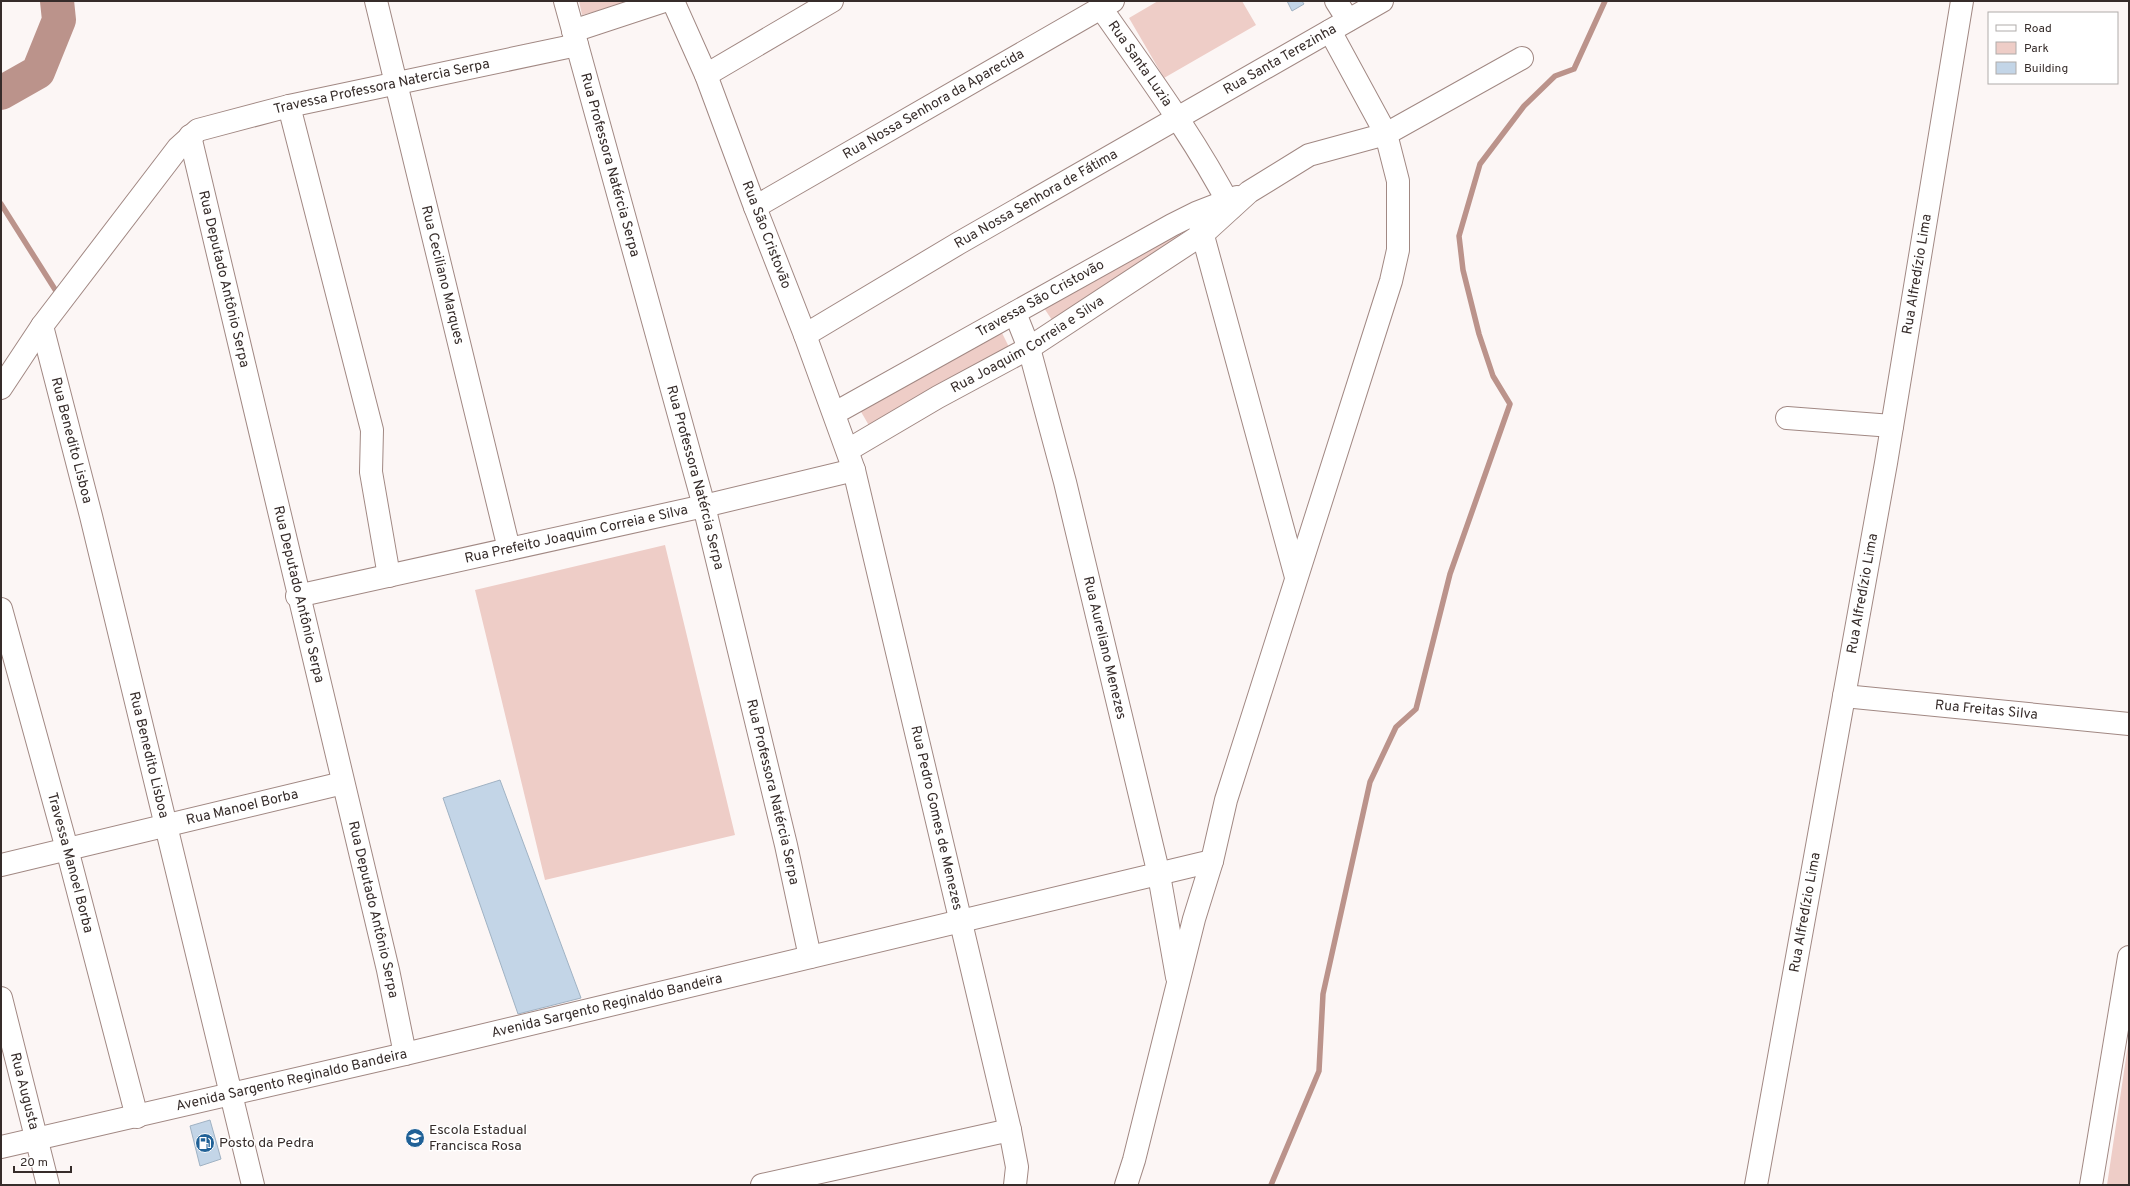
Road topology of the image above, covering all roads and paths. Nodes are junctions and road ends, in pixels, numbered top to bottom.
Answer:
1 (376, 1) edge
2 (565, 1) edge
3 (664, 1) edge
4 (673, 1) edge
5 (832, 1) edge
6 (1336, 1) edge
7 (1382, 1) edge
8 (1962, 1) edge
9 (1107, 4) edge
10 (1339, 25) junction
11 (575, 38) junction
12 (1522, 58) dead end
13 (706, 76) junction
14 (396, 83) junction
15 (289, 106) junction
16 (1178, 118) junction
17 (1386, 134) junction
18 (190, 136) junction
19 (1229, 205) junction
20 (755, 207) junction
21 (1196, 213) junction
22 (1204, 233) junction
23 (1015, 313) junction
24 (42, 326) junction
25 (805, 335) junction
26 (1029, 348) junction
27 (1, 388) edge
28 (835, 413) junction
29 (1787, 418) dead end
30 (1892, 426) junction
31 (848, 450) junction
32 (854, 470) junction
33 (704, 506) junction
34 (509, 549) junction
35 (389, 576) junction
36 (1296, 576) junction
37 (298, 596) junction
38 (1, 609) edge
39 (1844, 696) junction
40 (2129, 724) edge
41 (343, 783) junction
42 (166, 825) junction
43 (67, 849) junction
44 (1212, 861) junction
45 (1, 864) edge
46 (1159, 875) junction
47 (960, 922) junction
48 (810, 957) junction
49 (2129, 957) edge
50 (1178, 986) junction
51 (1, 998) edge
52 (405, 1054) junction
53 (232, 1094) junction
54 (137, 1117) junction
55 (1010, 1130) junction
56 (36, 1139) junction
57 (1, 1148) edge
58 (1016, 1176) edge
59 (48, 1185) edge
60 (253, 1185) edge
61 (762, 1185) edge
62 (1029, 1185) edge
63 (1126, 1185) edge
64 (1756, 1185) edge
65 (2091, 1185) edge

1 - 14 street, Rua Ceciliano Marques
2 - 11 street, Rua Professora Natércia Serpa
3 - 11 street, Travessa Professora Natercia Serpa
4 - 13 street, Rua São Cristovão
5 - 13 street
6 - 10 street
7 - 10 street, Rua Santa Terezinha
8 - 30 street, Rua Alfredízio Lima
9 - 16 street, Rua Santa Luzia
9 - 20 street, Rua Nossa Senhora da Aparecida
10 - 16 street, Rua Santa Terezinha
10 - 17 street
11 - 14 street, Travessa Professora Natercia Serpa
11 - 33 street, Rua Professora Natércia Serpa
12 - 17 street, Travessa São Cristovão
13 - 20 street, Rua São Cristovão
14 - 15 street, Travessa Professora Natercia Serpa
14 - 34 street, Rua Ceciliano Marques
15 - 18 street, Travessa Professora Natercia Serpa
15 - 35 street
16 - 19 street
16 - 25 street, Rua Nossa Senhora de Fátima
17 - 19 street, Travessa São Cristovão
17 - 36 street
18 - 24 street
18 - 37 street, Rua Deputado Antônio Serpa
19 - 21 street, Travessa São Cristovão
19 - 22 street, Travessa São Cristovão
20 - 25 street, Rua São Cristovão
21 - 22 street
21 - 23 street, Travessa São Cristovão
22 - 26 street, Rua Joaquim Correia e Silva
22 - 36 street
23 - 26 street, Rua Aureliano Menezes
23 - 28 street, Travessa São Cristovão
24 - 27 street
24 - 42 street, Rua Benedito Lisboa
25 - 28 street, Rua São Cristovão
26 - 31 street, Rua Joaquim Correia e Silva
26 - 46 street, Rua Aureliano Menezes
28 - 31 street, Rua São Cristovão
29 - 30 street
30 - 39 street, Rua Alfredízio Lima
31 - 32 street, Rua São Cristovão
32 - 33 street, Rua Prefeito Joaquim Correia e Silva
32 - 47 street, Rua Pedro Gomes de Menezes
33 - 34 street, Rua Prefeito Joaquim Correia e Silva
33 - 48 street, Rua Professora Natércia Serpa
34 - 35 street, Rua Prefeito Joaquim Correia e Silva
35 - 37 street, Rua Prefeito Joaquim Correia e Silva
36 - 44 street
37 - 41 street, Rua Deputado Antônio Serpa
38 - 43 street, Travessa Manoel Borba
39 - 40 street, Rua Freitas Silva
39 - 64 street, Rua Alfredízio Lima
41 - 42 street, Rua Manoel Borba
41 - 52 street, Rua Deputado Antônio Serpa
42 - 43 street, Rua Manoel Borba
42 - 53 street, Rua Benedito Lisboa
43 - 45 street, Rua Manoel Borba
43 - 54 street, Travessa Manoel Borba
44 - 46 street, Avenida Sargento Reginaldo Bandeira
44 - 50 street
46 - 47 street, Avenida Sargento Reginaldo Bandeira
46 - 50 street, Rua Aureliano Menezes
47 - 48 street, Avenida Sargento Reginaldo Bandeira
47 - 55 street, Rua Pedro Gomes de Menezes
48 - 52 street, Avenida Sargento Reginaldo Bandeira
49 - 65 street
50 - 63 street
51 - 56 street, Rua Augusta
52 - 53 street, Avenida Sargento Reginaldo Bandeira
53 - 54 street, Avenida Sargento Reginaldo Bandeira
53 - 60 street, Rua Benedito Lisboa
54 - 56 street, Avenida Sargento Reginaldo Bandeira
55 - 58 street, Rua Pedro Gomes de Menezes
55 - 61 street
56 - 57 street, Avenida Sargento Reginaldo Bandeira
56 - 59 street, Rua Augusta
58 - 62 street, Rua Pedro Gomes de Menezes

